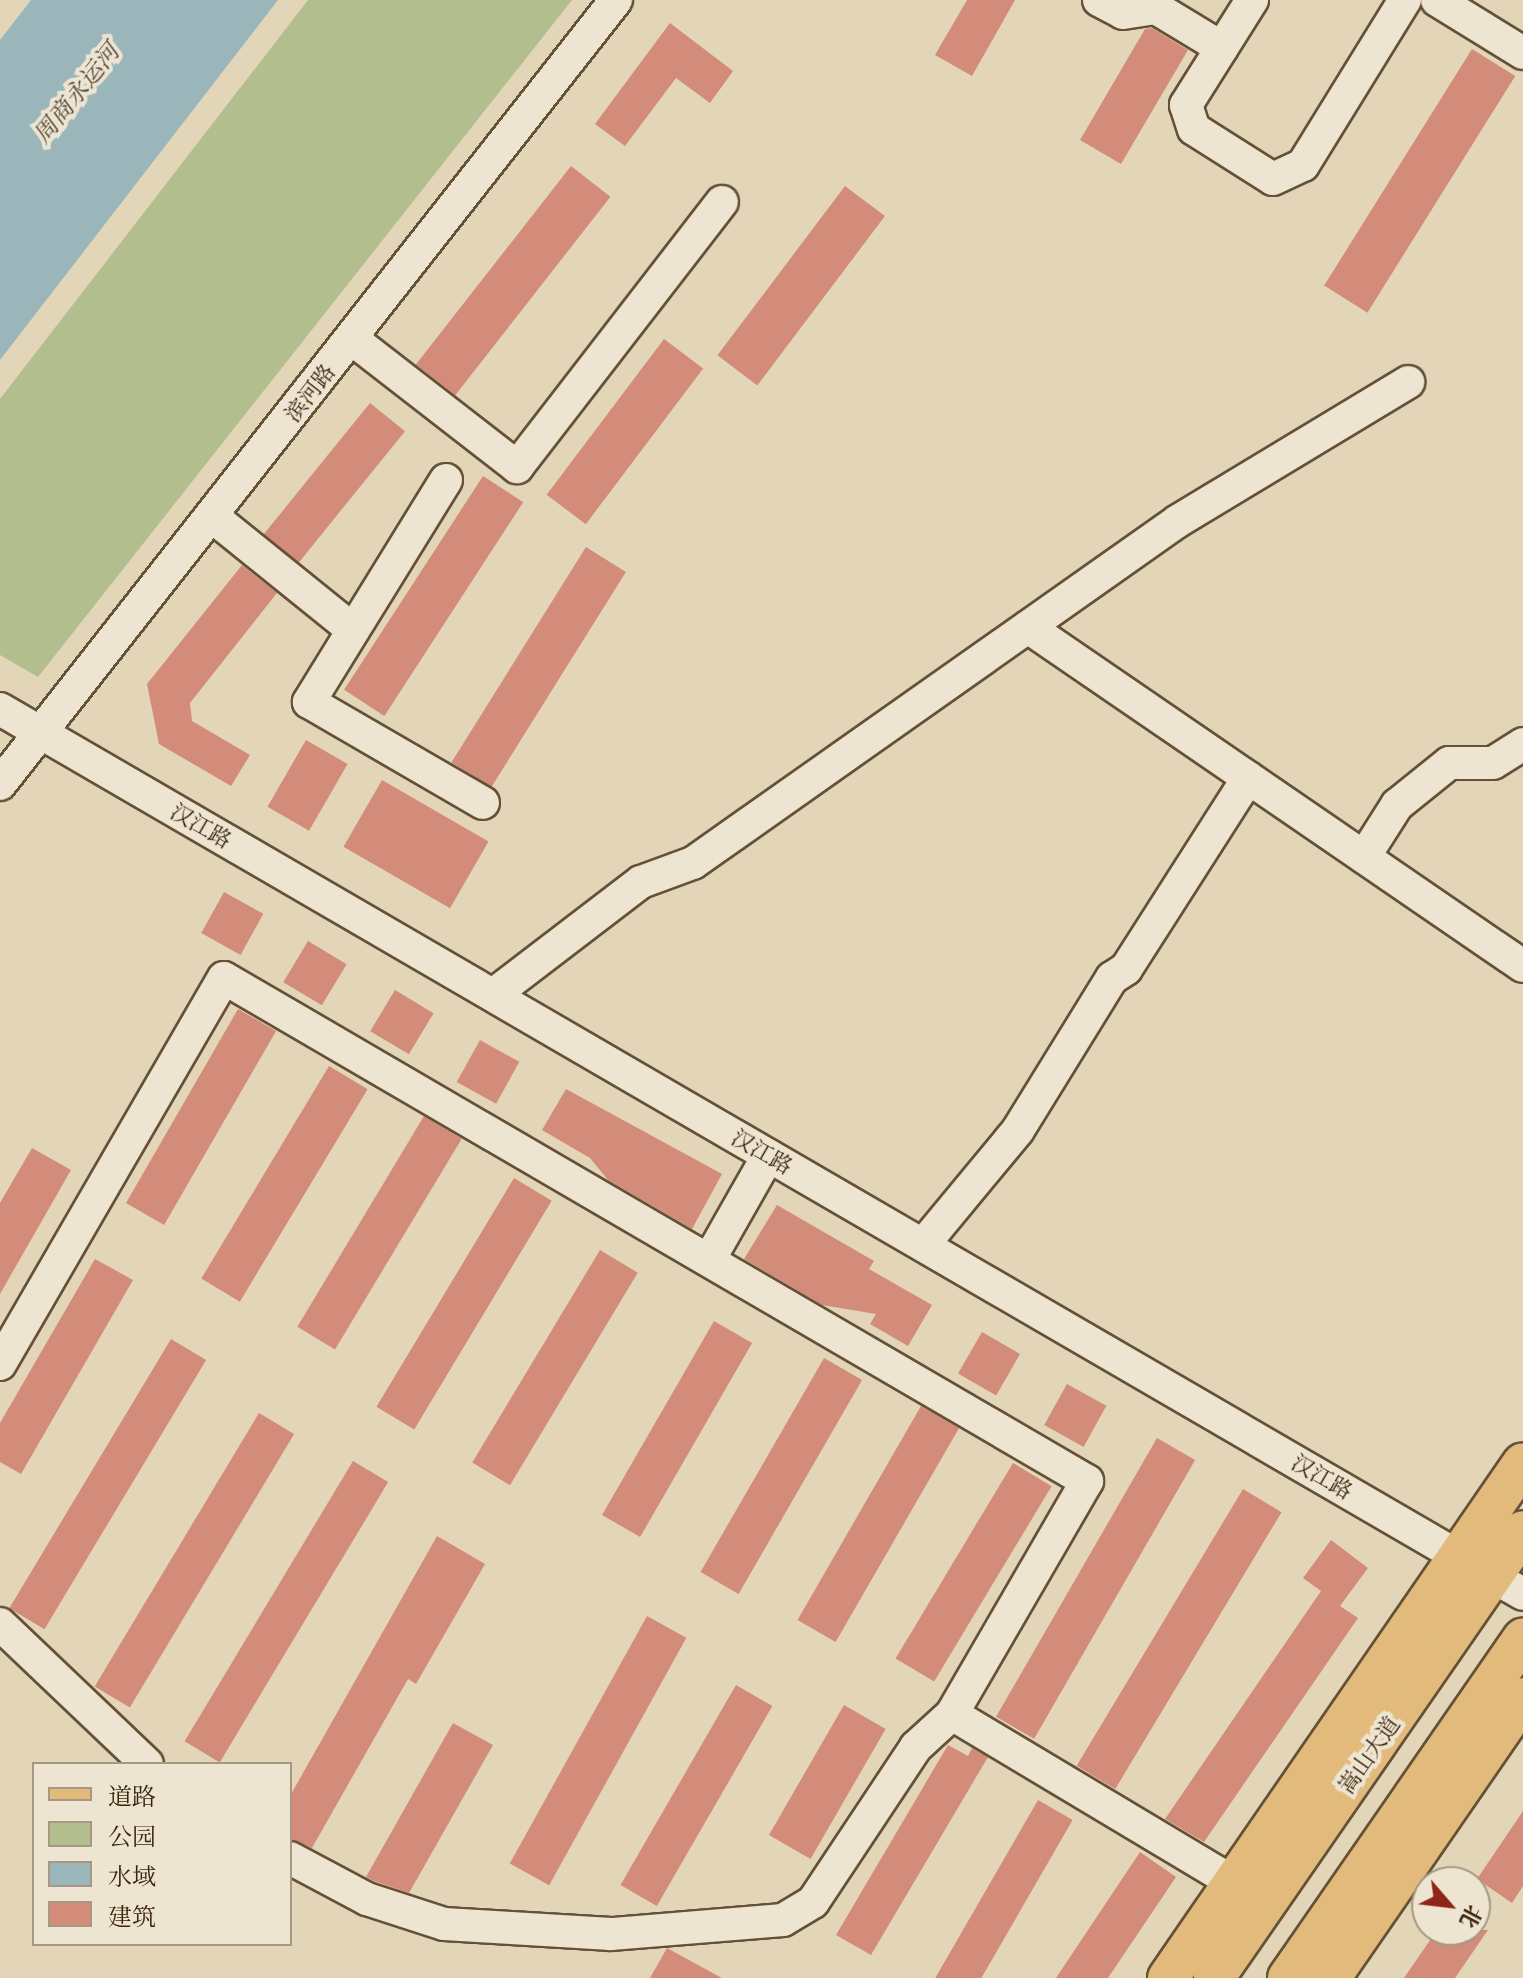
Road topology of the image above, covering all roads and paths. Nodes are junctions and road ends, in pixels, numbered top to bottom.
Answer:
1 (616, 0) edge
2 (1099, 0) edge
3 (1252, 0) edge
4 (1405, 0) edge
5 (1437, 0) edge
6 (1222, 48) junction
7 (1523, 53) edge
8 (722, 202) dead end
9 (352, 339) junction
10 (1408, 382) dead end
11 (446, 480) dead end
12 (213, 517) junction
13 (1028, 627) junction
14 (353, 630) junction
15 (0, 709) edge
16 (43, 735) junction
17 (1523, 744) edge
18 (1248, 778) junction
19 (0, 784) edge
20 (483, 803) dead end
21 (1364, 857) junction
22 (1523, 966) edge
23 (493, 995) junction
24 (768, 1156) junction
25 (923, 1245) junction
26 (709, 1260) junction
27 (0, 1364) edge
28 (1523, 1463) edge
29 (1523, 1531) edge
30 (1491, 1575) edge
31 (0, 1624) edge
32 (1523, 1638) edge
33 (1523, 1698) edge
34 (952, 1714) junction
35 (145, 1762) edge
36 (292, 1859) edge
37 (1251, 1892) junction
38 (1168, 1978) edge
39 (1214, 1978) edge
40 (1288, 1978) edge
41 (1330, 1978) edge

1 - 9 street, 滨河路
2 - 6 street
3 - 6 street
4 - 6 street
5 - 7 street
8 - 9 street
9 - 12 street, 滨河路
10 - 13 street
11 - 14 street
12 - 14 street
12 - 16 street, 滨河路
13 - 18 street
13 - 23 street
14 - 20 street
15 - 16 street, 汉江路
16 - 19 street, 滨河路
16 - 23 street, 汉江路
17 - 21 street
18 - 21 street
18 - 25 street
21 - 22 street
23 - 24 street, 汉江路
24 - 25 street, 汉江路
24 - 26 street
25 - 30 street, 汉江路
26 - 27 street
26 - 34 street
28 - 30 main road
29 - 30 main road
30 - 37 main road
31 - 35 street
32 - 40 main road
33 - 41 main road
34 - 36 street
34 - 37 street
37 - 38 main road
37 - 39 main road

